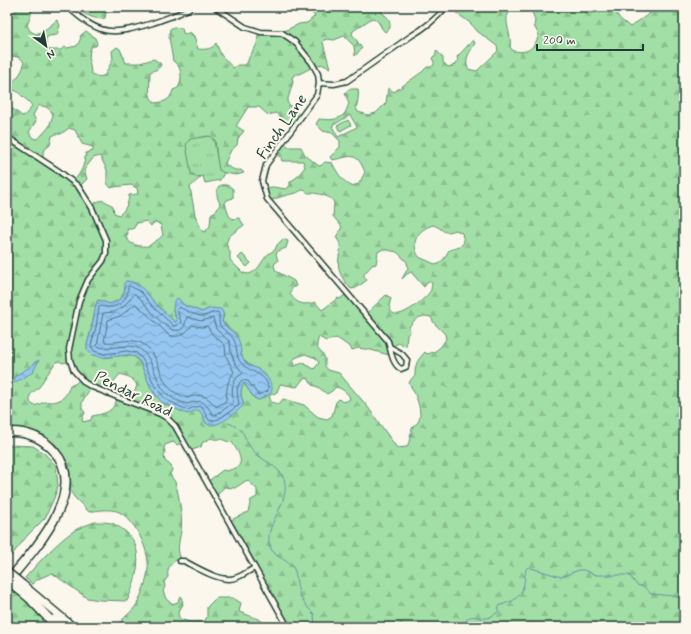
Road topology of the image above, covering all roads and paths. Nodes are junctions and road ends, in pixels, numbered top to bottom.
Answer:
1 (68, 7) edge
2 (191, 7) edge
3 (214, 7) edge
4 (446, 7) edge
5 (319, 84) junction
6 (7, 137) edge
7 (390, 347) junction
8 (7, 432) edge
9 (7, 436) edge
10 (180, 561) dead end
11 (255, 568) junction
12 (7, 572) edge
13 (7, 576) edge
14 (7, 581) edge
15 (21, 587) junction
16 (33, 602) junction
17 (57, 627) edge
18 (63, 627) edge
19 (73, 627) edge
20 (288, 627) edge

1 - 2 street
3 - 5 street, Finch Lane
4 - 5 street
5 - 7 street, Finch Lane
6 - 11 street, Pendar Road
7 - 7 street, Finch Lane
8 - 14 highway
9 - 13 highway
10 - 11 street
11 - 20 street, Pendar Road
12 - 15 highway, bridge
14 - 15 highway, bridge
15 - 16 highway
15 - 19 highway
16 - 17 highway
16 - 18 highway

